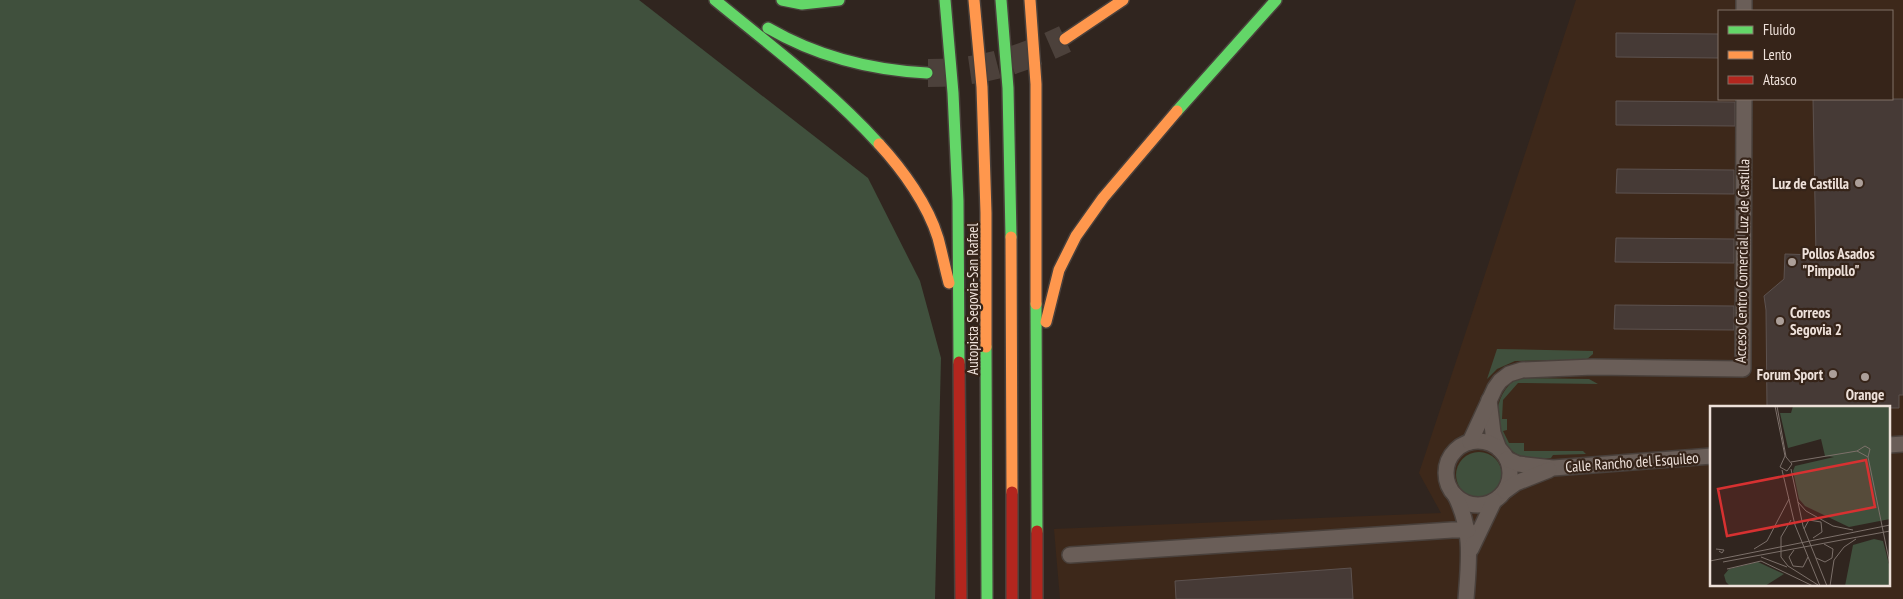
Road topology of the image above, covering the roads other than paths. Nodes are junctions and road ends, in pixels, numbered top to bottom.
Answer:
1 (716, 0) edge
2 (728, 0) edge
3 (782, 0) edge
4 (839, 0) edge
5 (945, 0) edge
6 (974, 0) edge
7 (1000, 0) edge
8 (1030, 0) edge
9 (1123, 0) edge
10 (1276, 0) edge
11 (1065, 39) tunnel mouth
12 (927, 74) tunnel mouth
13 (1744, 100) edge
14 (961, 362) junction
15 (1037, 367) junction
16 (1489, 398) junction
17 (1470, 442) junction
18 (1903, 444) edge
19 (1890, 445) edge
20 (1503, 454) junction
21 (1710, 456) edge
22 (1553, 468) junction
23 (1455, 495) junction
24 (1499, 496) junction
25 (1468, 530) junction
26 (1470, 550) junction
27 (1070, 555) dead end
28 (961, 599) edge
29 (987, 599) edge
30 (1012, 599) edge
31 (1037, 599) edge
32 (1466, 599) edge

1 - 14 highway
2 - 12 highway
3 - 4 highway
5 - 14 highway
6 - 29 highway, Autopista Segovia-San Rafael
7 - 30 highway
8 - 15 highway
9 - 11 highway
10 - 15 highway
13 - 16 street, Acceso Centro Comercial Luz de Castilla
14 - 28 highway
15 - 31 highway
16 - 17 street, Acceso Centro Comercial Luz de Castilla
16 - 20 street
17 - 20 street
17 - 23 street
18 - 19 street
20 - 22 street, Calle Rancho del Esquileo
20 - 24 street
21 - 22 street, Calle Rancho del Esquileo
22 - 24 street, Calle Rancho del Esquileo
23 - 24 street
23 - 25 street
24 - 26 street
25 - 26 street
25 - 27 street
26 - 32 street

